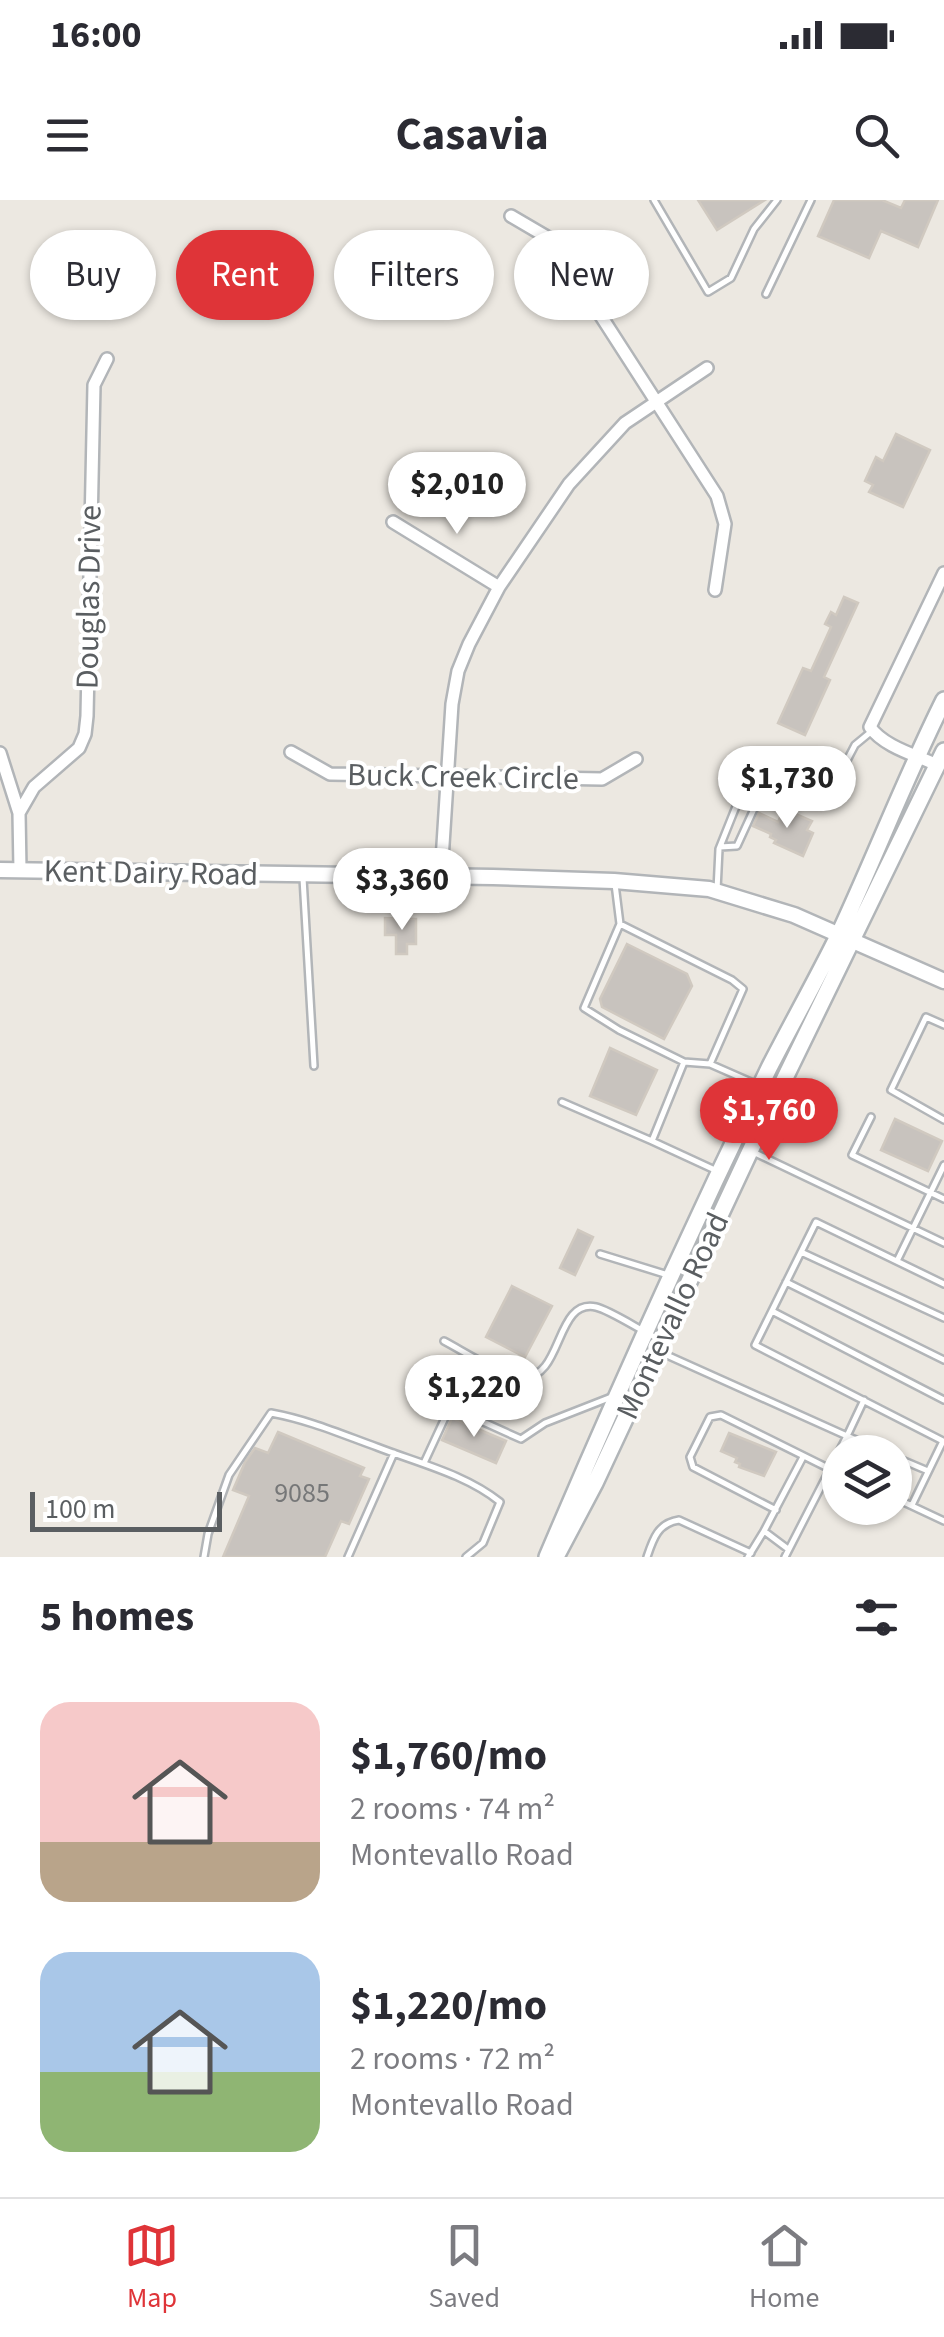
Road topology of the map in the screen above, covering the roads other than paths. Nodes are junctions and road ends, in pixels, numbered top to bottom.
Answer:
1 (654, 200) edge
2 (777, 200) edge
3 (811, 200) edge
4 (511, 216) dead end
5 (766, 294) dead end
6 (107, 359) dead end
7 (707, 368) dead end
8 (657, 401) junction
9 (393, 522) dead end
10 (944, 573) edge
11 (499, 587) junction
12 (714, 590) dead end
13 (944, 700) edge
14 (872, 732) junction
15 (291, 752) dead end
16 (0, 753) edge
17 (942, 754) edge
18 (918, 756) junction
19 (636, 759) dead end
20 (786, 773) junction
21 (447, 776) junction
22 (19, 812) junction
23 (720, 847) junction
24 (0, 870) edge
25 (20, 870) junction
26 (302, 875) junction
27 (442, 876) junction
28 (614, 881) junction
29 (716, 891) junction
30 (620, 924) junction
31 (845, 938) junction
32 (944, 981) edge
33 (944, 1025) edge
34 (684, 1062) junction
35 (710, 1064) junction
36 (314, 1066) dead end
37 (761, 1087) junction
38 (562, 1102) dead end
39 (871, 1117) dead end
40 (944, 1120) edge
41 (652, 1141) junction
42 (750, 1150) junction
43 (944, 1164) edge
44 (719, 1172) junction
45 (929, 1193) junction
46 (944, 1199) edge
47 (913, 1228) junction
48 (944, 1243) edge
49 (801, 1252) junction
50 (600, 1254) dead end
51 (896, 1261) junction
52 (670, 1276) junction
53 (786, 1282) junction
54 (944, 1284) edge
55 (772, 1311) junction
56 (944, 1318) edge
57 (645, 1332) junction
58 (444, 1341) dead end
59 (659, 1346) junction
60 (944, 1360) edge
61 (616, 1395) junction
62 (864, 1400) junction
63 (944, 1400) edge
64 (845, 1435) edge
65 (847, 1435) edge
66 (944, 1439) edge
67 (394, 1453) junction
68 (804, 1456) junction
69 (424, 1463) junction
70 (912, 1464) edge
71 (822, 1466) edge
72 (928, 1471) junction
73 (822, 1485) edge
74 (912, 1505) joint
75 (776, 1510) junction
76 (944, 1521) edge
77 (764, 1531) junction
78 (788, 1549) junction
79 (749, 1555) edge
80 (204, 1557) edge
81 (348, 1557) edge
82 (466, 1557) edge
83 (547, 1557) edge
84 (556, 1557) edge
85 (647, 1557) edge
86 (785, 1557) edge

1 - 2 lane
3 - 5 lane
4 - 8 street
6 - 22 street, Douglas Drive
7 - 8 street
8 - 11 street
8 - 12 street
9 - 11 street
10 - 14 street
11 - 21 street
13 - 18 main road, Montevallo Road
14 - 18 street
14 - 20 lane
15 - 21 street, Buck Creek Circle
16 - 22 street
17 - 18 street
17 - 31 main road, Montevallo Road
18 - 31 main road, Montevallo Road
19 - 21 street, Buck Creek Circle
20 - 23 lane
20 - 23 lane
21 - 27 street
22 - 25 street
23 - 29 lane
24 - 25 street, Kent Dairy Road
25 - 26 street, Kent Dairy Road
26 - 27 street, Kent Dairy Road
26 - 36 lane
27 - 28 street, Kent Dairy Road
28 - 29 street, Kent Dairy Road
28 - 30 lane
29 - 31 street, Kent Dairy Road
30 - 34 lane
30 - 35 lane
31 - 32 street, Kent Dairy Road
31 - 37 main road, Montevallo Road
31 - 42 main road, Montevallo Road
33 - 40 lane
34 - 35 lane
34 - 41 lane
35 - 37 lane
37 - 44 main road, Montevallo Road
38 - 41 lane
39 - 45 lane
41 - 44 lane
42 - 47 lane
42 - 59 main road, Montevallo Road
43 - 45 lane
44 - 52 main road, Montevallo Road
45 - 46 lane
45 - 47 lane
47 - 48 lane
47 - 51 lane
49 - 51 lane
49 - 53 lane
49 - 56 lane
50 - 52 lane
51 - 54 lane
52 - 57 main road, Montevallo Road
53 - 55 lane
53 - 60 lane
55 - 62 lane
55 - 63 lane
57 - 58 lane
57 - 59 lane
57 - 61 main road, Montevallo Road
59 - 64 lane
59 - 84 main road, Montevallo Road
61 - 69 lane
61 - 83 main road, Montevallo Road
62 - 65 lane
62 - 66 lane
66 - 72 lane
67 - 69 lane
67 - 80 lane
67 - 81 lane
68 - 71 lane
68 - 75 lane
68 - 75 lane
69 - 82 lane
70 - 72 lane
72 - 74 lane
73 - 78 lane
74 - 76 lane
75 - 77 lane
77 - 78 lane
77 - 79 lane
78 - 86 lane
79 - 85 lane

